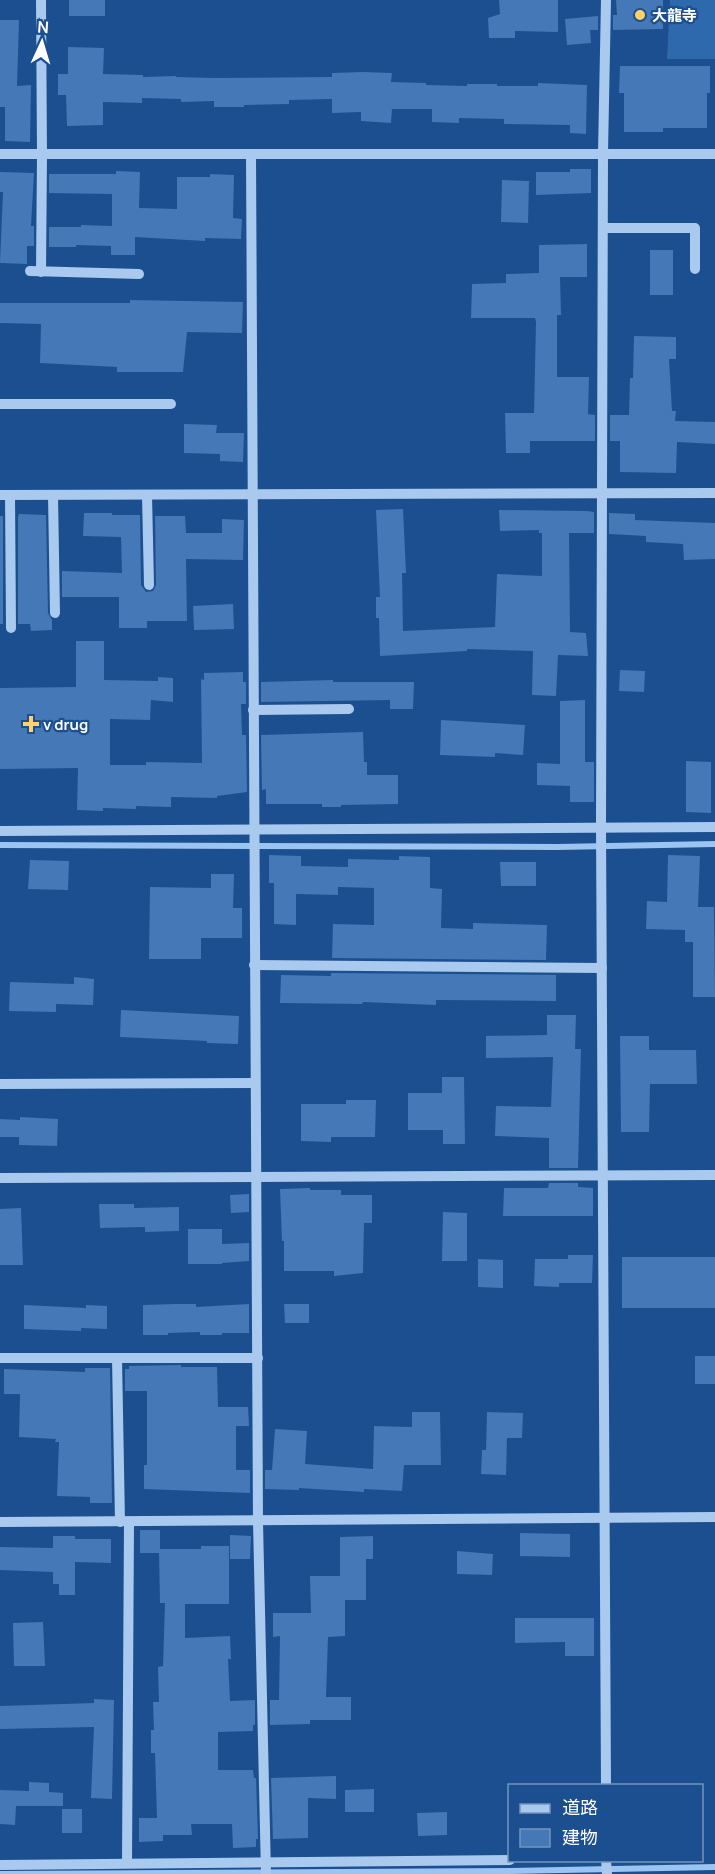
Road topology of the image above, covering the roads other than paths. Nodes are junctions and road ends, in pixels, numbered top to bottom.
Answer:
1 (41, 0) edge
2 (606, 0) edge
3 (603, 153) junction
4 (0, 154) edge
5 (251, 154) junction
6 (715, 154) edge
7 (42, 155) junction
8 (603, 228) junction
9 (695, 269) dead end
10 (139, 274) dead end
11 (0, 404) edge
12 (171, 404) dead end
13 (603, 493) junction
14 (715, 493) edge
15 (5, 495) edge
16 (53, 495) junction
17 (147, 495) junction
18 (252, 495) junction
19 (149, 585) dead end
20 (55, 613) dead end
21 (11, 628) dead end
22 (349, 709) dead end
23 (253, 711) junction
24 (601, 827) junction
25 (715, 827) edge
26 (254, 829) junction
27 (0, 831) edge
28 (254, 965) junction
29 (602, 968) junction
30 (255, 1083) junction
31 (0, 1084) edge
32 (715, 1175) edge
33 (604, 1176) junction
34 (0, 1178) edge
35 (258, 1178) junction
36 (0, 1358) edge
37 (117, 1358) junction
38 (258, 1358) junction
39 (715, 1518) edge
40 (605, 1519) junction
41 (0, 1522) edge
42 (125, 1522) junction
43 (258, 1522) junction
44 (606, 1784) edge
45 (508, 1860) edge
46 (266, 1862) junction
47 (127, 1863) junction
48 (0, 1865) edge
49 (266, 1874) edge

1 - 7 street
2 - 3 street
3 - 5 street
3 - 6 street
3 - 8 street
4 - 7 street
5 - 7 street
5 - 18 street
7 - 10 street
8 - 9 street
8 - 13 street
11 - 12 street
13 - 14 street
13 - 18 street
13 - 24 street
15 - 16 street
15 - 21 street
16 - 17 street
16 - 20 street
17 - 18 street
17 - 19 street
18 - 23 street
22 - 23 street
23 - 26 street
24 - 25 street
24 - 26 street
24 - 29 street
26 - 27 street
26 - 28 street
28 - 29 street
28 - 30 street
29 - 33 street
30 - 31 street
30 - 35 street
32 - 33 street
33 - 35 street
33 - 40 street
34 - 35 street
35 - 38 street
36 - 37 street
37 - 38 street
37 - 42 street
38 - 43 street
39 - 40 street
40 - 43 street
40 - 44 street
41 - 42 street
42 - 43 street
42 - 47 street
43 - 46 street
45 - 46 street
46 - 47 street
46 - 49 street
47 - 48 street

